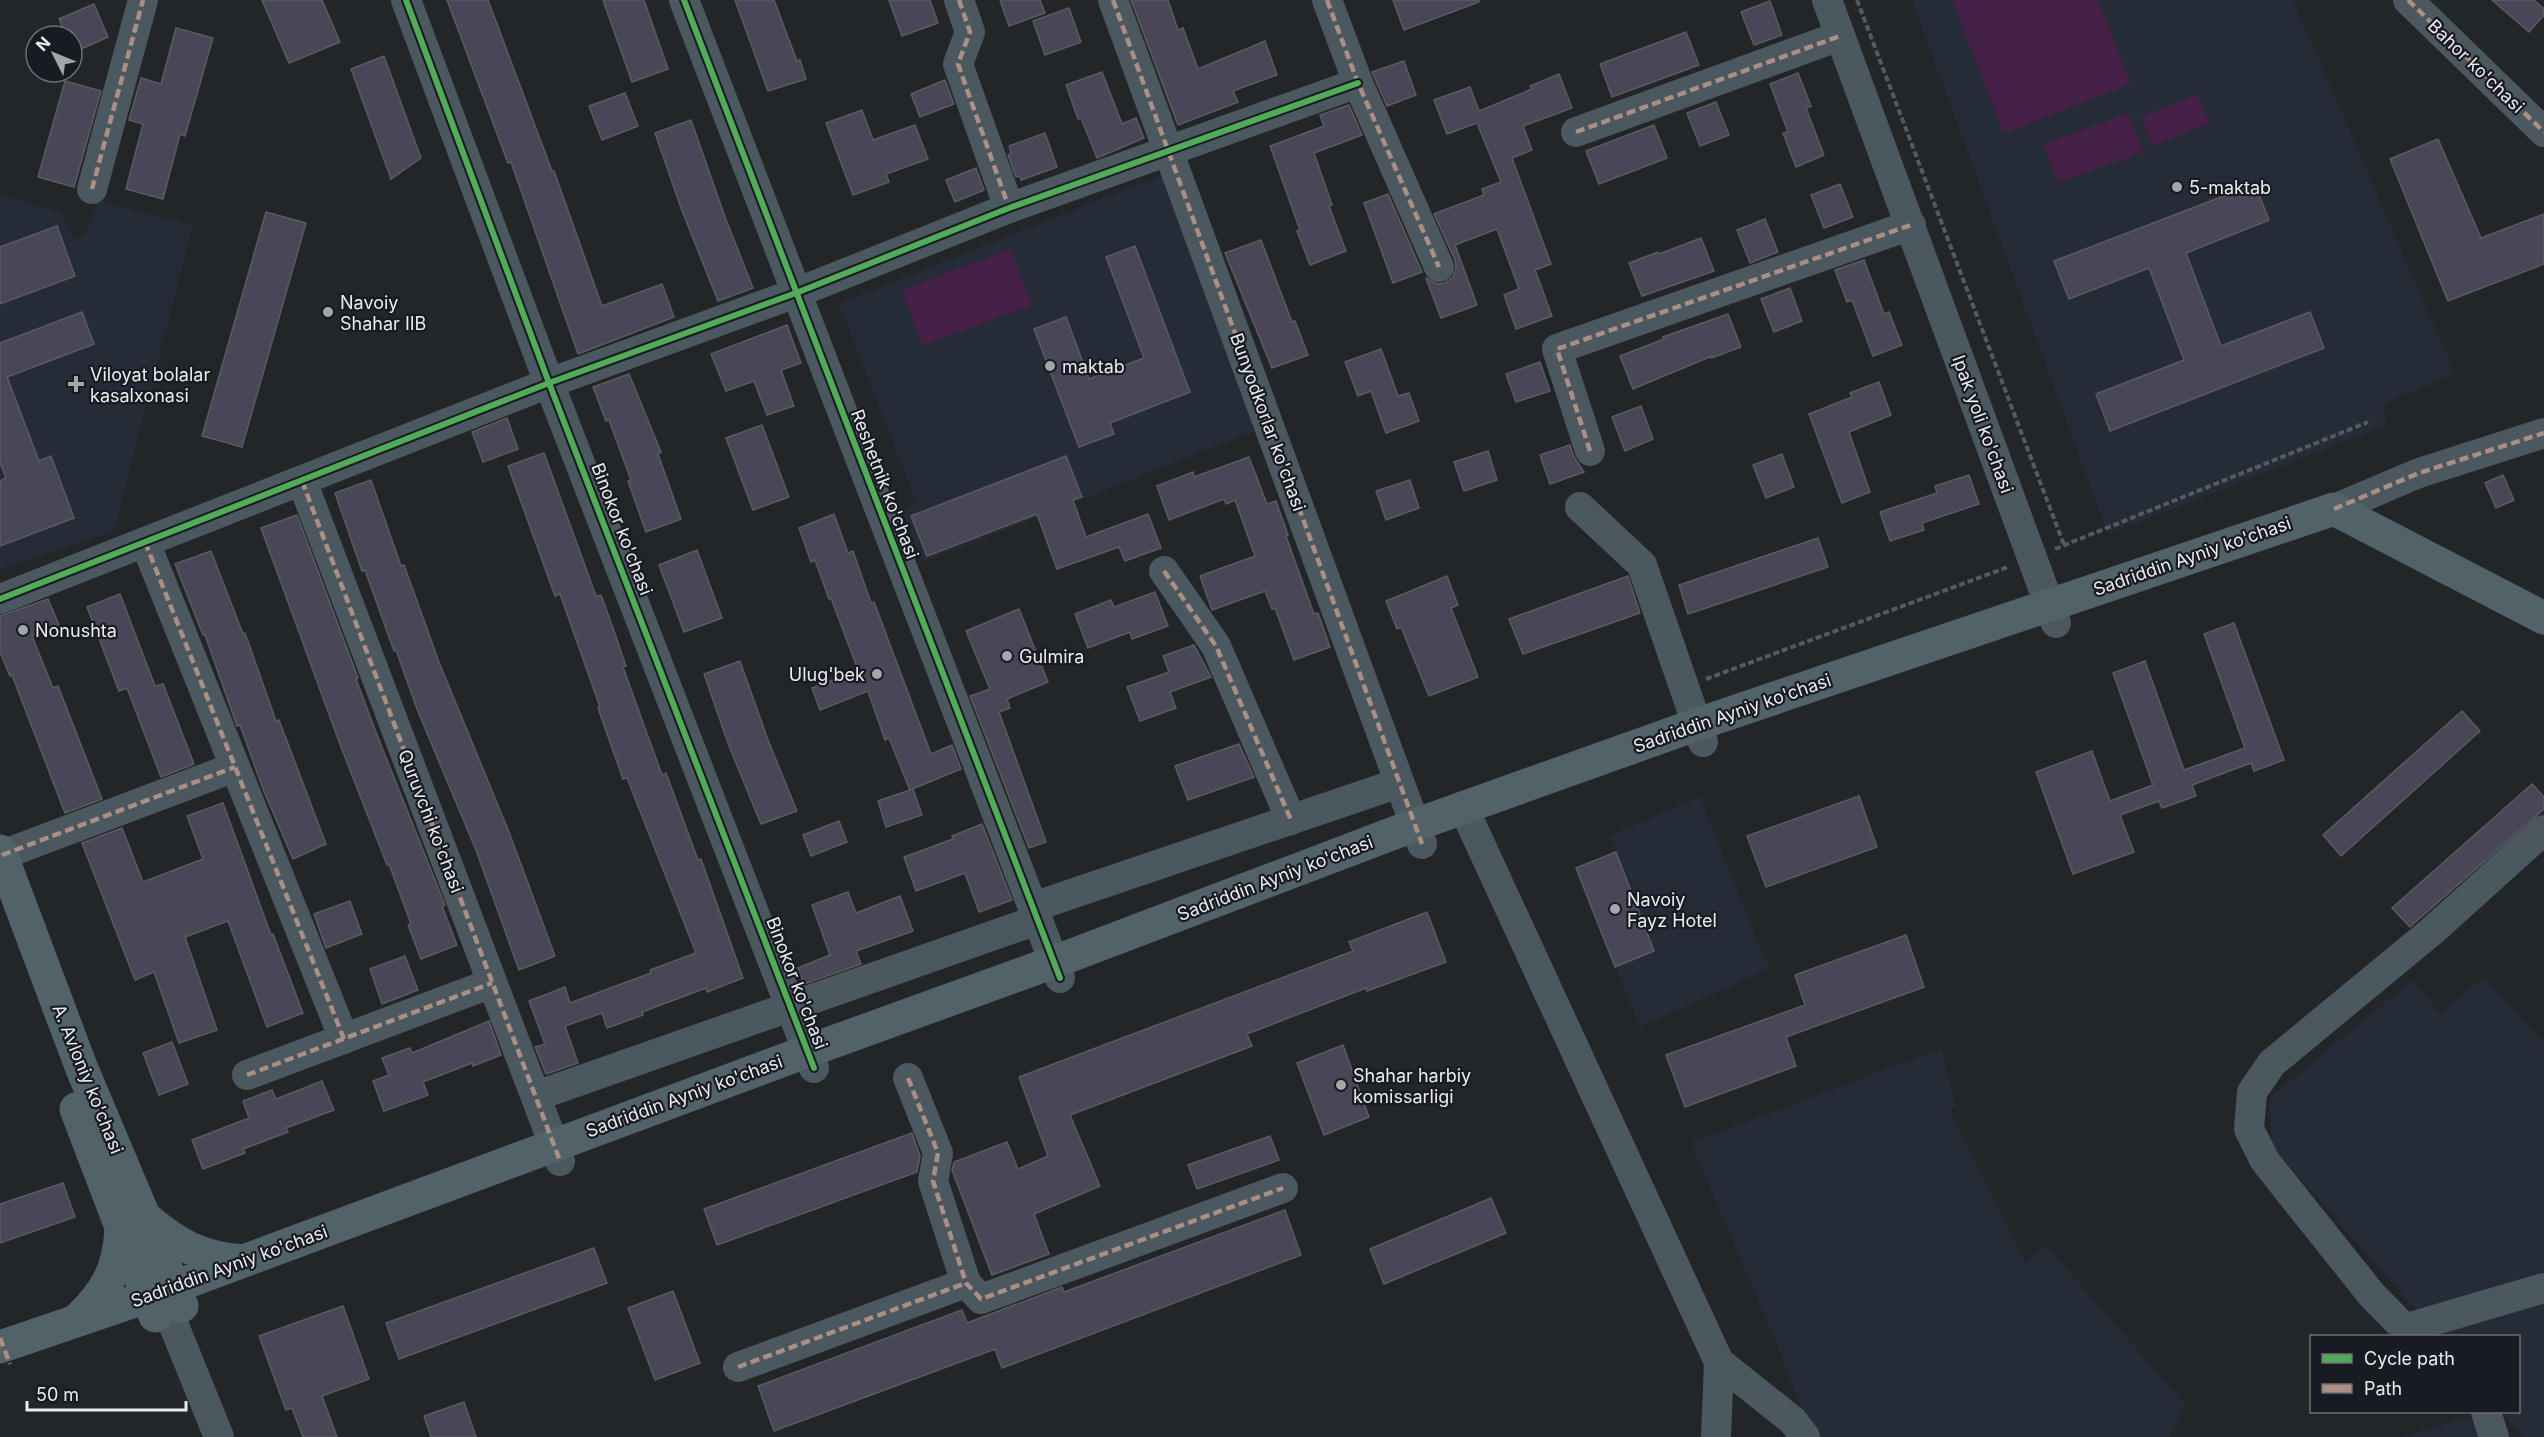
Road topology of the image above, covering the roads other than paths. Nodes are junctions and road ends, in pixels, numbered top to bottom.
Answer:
1 (143, 0) edge
2 (406, 0) edge
3 (684, 0) edge
4 (959, 0) edge
5 (1113, 0) edge
6 (1327, 0) edge
7 (1827, 0) edge
8 (2408, 0) edge
9 (1840, 36) junction
10 (1358, 82) junction
11 (1576, 132) dead end
12 (2544, 132) edge
13 (1169, 151) junction
14 (92, 189) dead end
15 (1009, 208) junction
16 (1911, 225) junction
17 (1439, 267) dead end
18 (796, 293) junction
19 (549, 383) junction
20 (2544, 433) edge
21 (1590, 451) dead end
22 (302, 481) junction
23 (1580, 507) dead end
24 (2336, 519) junction
25 (145, 542) junction
26 (1164, 571) dead end
27 (0, 599) edge
28 (2052, 613) junction
29 (2544, 618) edge
30 (2544, 637) edge
31 (1701, 733) junction
32 (235, 767) junction
33 (1400, 783) junction
34 (1467, 818) junction
35 (1291, 820) junction
36 (2544, 830) edge
37 (1418, 835) junction
38 (1, 853) edge
39 (0, 909) edge
40 (1035, 913) junction
41 (1057, 970) junction
42 (492, 983) junction
43 (790, 1006) junction
44 (344, 1039) junction
45 (811, 1059) junction
46 (247, 1076) dead end
47 (908, 1078) dead end
48 (536, 1096) junction
49 (557, 1153) junction
50 (1282, 1188) dead end
51 (133, 1222) junction
52 (243, 1261) junction
53 (966, 1283) junction
54 (2544, 1288) edge
55 (166, 1303) junction
56 (76, 1321) junction
57 (2408, 1333) edge
58 (3, 1352) edge
59 (1719, 1362) junction
60 (738, 1368) dead end
61 (2486, 1413) edge
62 (219, 1437) edge
63 (1716, 1437) edge
64 (1805, 1437) edge
65 (2494, 1437) edge

1 - 14 street
2 - 19 street, Binokor ko'chasi
3 - 18 street, Reshetnik ko'chasi
4 - 15 street
5 - 13 street, Bunyodkorlar ko'chasi
6 - 10 street
7 - 9 street, Ipak yoli ko'chasi
8 - 12 street, Bahor ko'chasi
9 - 11 street
9 - 16 street, Ipak yoli ko'chasi
10 - 13 street
10 - 17 street
13 - 15 street
13 - 33 street, Bunyodkorlar ko'chasi
15 - 18 street
16 - 21 street
16 - 28 street, Ipak yoli ko'chasi
18 - 19 street
18 - 40 street, Reshetnik ko'chasi
19 - 22 street
19 - 43 street, Binokor ko'chasi
20 - 24 street
22 - 25 street
22 - 42 street, Quruvchi ko'chasi
23 - 31 street
24 - 28 main road, Sadriddin Ayniy ko'chasi
24 - 29 main road
24 - 30 main road
25 - 27 street
25 - 32 street
26 - 35 street
28 - 31 main road, Sadriddin Ayniy ko'chasi
31 - 34 main road, Sadriddin Ayniy ko'chasi
32 - 38 street
32 - 44 street
33 - 35 street
33 - 37 street, Bunyodkorlar ko'chasi
34 - 37 main road, Sadriddin Ayniy ko'chasi
34 - 59 street
35 - 40 street
36 - 57 street
37 - 41 main road, Sadriddin Ayniy ko'chasi
38 - 51 main road, A. Avloniy ko'chasi
39 - 51 main road, A. Avloniy ko'chasi
40 - 41 street, Reshetnik ko'chasi
40 - 43 street
41 - 45 main road, Sadriddin Ayniy ko'chasi
42 - 44 street
42 - 48 street, Quruvchi ko'chasi
43 - 45 street, Binokor ko'chasi
43 - 48 street
44 - 46 street
45 - 49 main road, Sadriddin Ayniy ko'chasi
47 - 53 street
48 - 49 street, Quruvchi ko'chasi
49 - 52 main road, Sadriddin Ayniy ko'chasi
49 - 55 main road, Sadriddin Ayniy ko'chasi
50 - 53 street
51 - 52 main road
51 - 55 main road, A. Avloniy ko'chasi
51 - 56 main road
52 - 55 main road, Sadriddin Ayniy ko'chasi
53 - 60 street
54 - 57 street
55 - 56 main road, Sadriddin Ayniy ko'chasi
55 - 58 main road, Sadriddin Ayniy ko'chasi
55 - 62 street
56 - 58 main road, Sadriddin Ayniy ko'chasi
59 - 63 street
59 - 64 street
61 - 65 street

